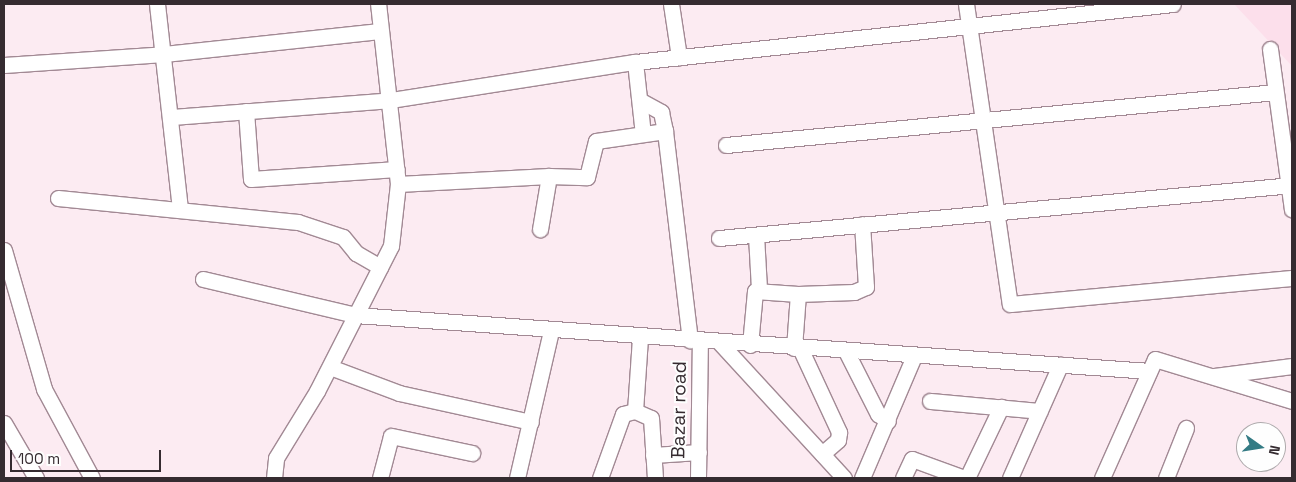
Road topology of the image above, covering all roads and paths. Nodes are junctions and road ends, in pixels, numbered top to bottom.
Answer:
1 (158, 4) edge
2 (378, 4) edge
3 (671, 4) edge
4 (966, 4) edge
5 (1172, 4) edge
6 (1116, 7) edge
7 (1038, 10) edge
8 (969, 24) junction
9 (380, 31) junction
10 (1270, 49) dead end
11 (164, 54) junction
12 (679, 57) junction
13 (635, 62) junction
14 (4, 65) edge
15 (1275, 92) junction
16 (391, 100) junction
17 (643, 102) junction
18 (246, 111) junction
19 (172, 117) junction
20 (983, 120) junction
21 (666, 131) junction
22 (643, 134) junction
23 (726, 145) dead end
24 (397, 176) junction
25 (549, 176) junction
26 (1291, 185) edge
27 (58, 198) dead end
28 (180, 210) junction
29 (1292, 210) edge
30 (998, 212) junction
31 (862, 224) junction
32 (540, 229) dead end
33 (756, 235) junction
34 (719, 238) dead end
35 (4, 250) edge
36 (380, 267) junction
37 (1292, 278) edge
38 (204, 279) dead end
39 (759, 289) junction
40 (798, 294) junction
41 (355, 314) junction
42 (551, 331) junction
43 (640, 338) junction
44 (695, 342) junction
45 (720, 343) junction
46 (750, 345) junction
47 (797, 348) junction
48 (846, 351) junction
49 (914, 356) junction
50 (1060, 365) junction
51 (1292, 366) edge
52 (330, 367) junction
53 (1149, 371) junction
54 (1210, 376) junction
55 (930, 401) dead end
56 (1292, 402) edge
57 (1001, 407) junction
58 (635, 411) junction
59 (1040, 411) junction
60 (888, 421) junction
61 (531, 422) junction
62 (4, 423) edge
63 (1186, 428) dead end
64 (699, 452) junction
65 (472, 453) dead end
66 (822, 454) junction
67 (654, 455) junction
68 (36, 478) edge
69 (92, 478) edge
70 (274, 478) edge
71 (380, 478) edge
72 (517, 478) edge
73 (600, 478) edge
74 (655, 478) edge
75 (698, 478) edge
76 (844, 478) edge
77 (862, 478) edge
78 (903, 478) edge
79 (966, 478) edge
80 (1010, 478) edge
81 (1102, 478) edge
82 (1166, 478) edge

1 - 11 street
2 - 9 street
3 - 12 street
4 - 8 street
5 - 6 street
6 - 7 street
7 - 8 street
8 - 12 street
8 - 20 street
9 - 11 street
9 - 16 street
10 - 15 street
11 - 14 street
11 - 19 street
12 - 13 street
13 - 16 street
13 - 17 street
15 - 20 street
15 - 26 street
16 - 18 street
16 - 24 street
17 - 21 street, Bazar road
17 - 22 street
18 - 19 street
18 - 24 street
19 - 28 street
20 - 23 street
20 - 30 street
21 - 22 street
21 - 44 street, Bazar road
22 - 25 street
24 - 25 street
24 - 36 street
25 - 32 street
26 - 29 street
26 - 30 street
27 - 28 street
28 - 36 street
30 - 31 street
30 - 37 street
31 - 33 street
31 - 40 street
33 - 34 street
33 - 39 street
35 - 69 street
36 - 41 street
38 - 41 street
39 - 40 street
39 - 46 street
40 - 47 street
41 - 42 street
41 - 52 street
42 - 43 street
42 - 61 street
43 - 44 street
43 - 58 street
44 - 45 street
44 - 64 street, Bazar road
45 - 46 street
45 - 66 street
46 - 47 street
47 - 48 street
47 - 66 street
48 - 49 street
48 - 60 street
49 - 50 street
49 - 60 street
50 - 53 street
50 - 59 street
51 - 54 street
52 - 61 street
52 - 70 street
53 - 54 street
53 - 81 street
54 - 56 street
55 - 57 street
57 - 59 street
57 - 79 street
58 - 67 street
58 - 73 street
59 - 80 street
60 - 77 street
61 - 72 street
62 - 68 street
63 - 82 street
64 - 67 street
64 - 75 street, Bazar road
65 - 71 street
66 - 76 street
67 - 74 street
78 - 79 street

